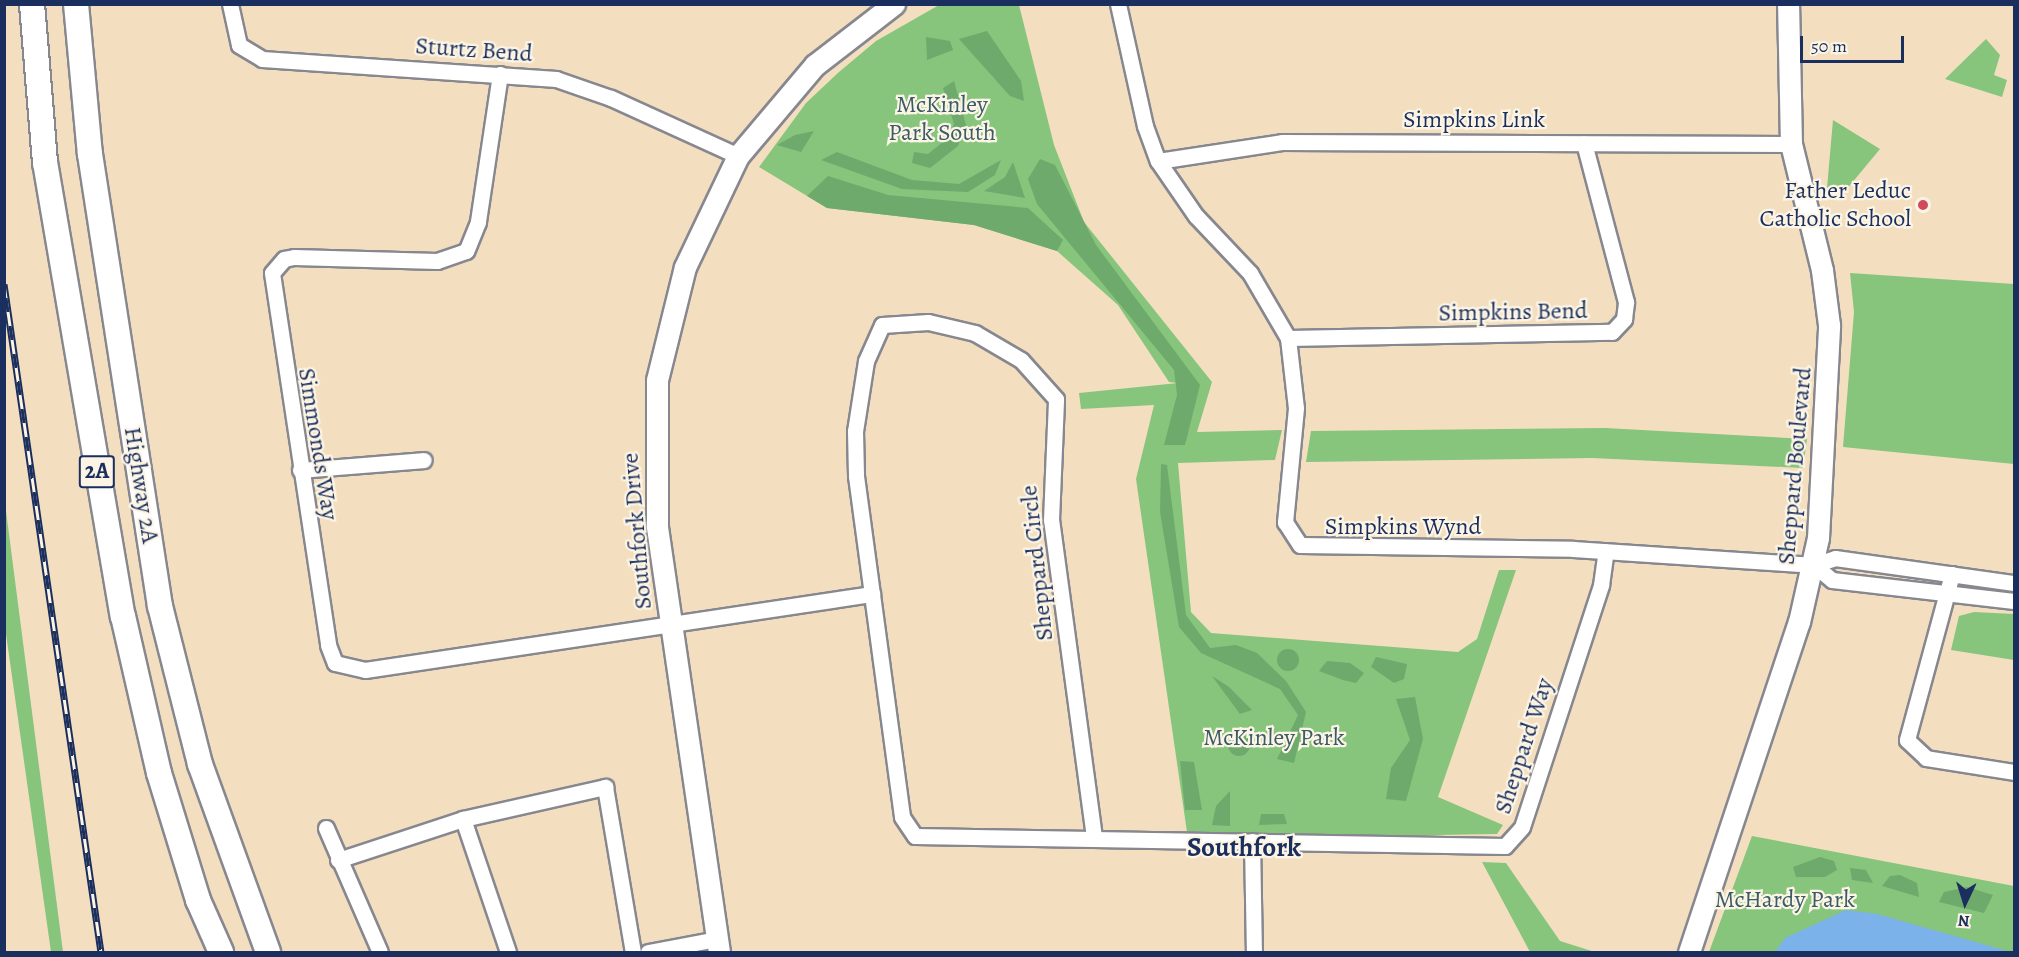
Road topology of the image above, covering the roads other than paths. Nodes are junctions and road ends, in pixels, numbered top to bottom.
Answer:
1 (32, 4) edge
2 (76, 4) edge
3 (230, 4) edge
4 (894, 4) edge
5 (1118, 4) edge
6 (1788, 4) edge
7 (500, 74) junction
8 (1584, 143) junction
9 (1791, 144) junction
10 (738, 156) junction
11 (1158, 161) junction
12 (1288, 338) junction
13 (424, 460) dead end
14 (300, 471) junction
15 (1606, 551) junction
16 (1814, 565) junction
17 (1952, 574) junction
18 (2014, 583) edge
19 (872, 594) junction
20 (1945, 596) junction
21 (2014, 601) edge
22 (671, 622) junction
23 (2014, 772) edge
24 (463, 819) junction
25 (326, 828) dead end
26 (1094, 837) junction
27 (1252, 841) junction
28 (338, 860) junction
29 (718, 946) edge
30 (221, 952) edge
31 (268, 952) edge
32 (380, 952) edge
33 (508, 952) edge
34 (633, 952) edge
35 (648, 952) edge
36 (1254, 952) edge
37 (1689, 952) edge

1 - 30 main road, Highway 2A / 2A
2 - 31 main road, Highway 2A / 2A
3 - 7 street, Sturtz Bend
4 - 10 street, Southfork Drive
5 - 11 street, Simpkins Wynd
6 - 9 street, Sheppard Boulevard
7 - 10 street, Sturtz Bend
7 - 14 street, Simmonds Way
8 - 9 street, Simpkins Link
8 - 11 street, Simpkins Link
8 - 12 street, Simpkins Bend
9 - 16 street, Sheppard Boulevard
10 - 22 street, Southfork Drive
11 - 12 street, Simpkins Wynd
12 - 15 street, Simpkins Wynd
13 - 14 street
14 - 22 street, Simmonds Way
15 - 16 street, Simpkins Wynd
15 - 27 street, Sheppard Way
16 - 17 street
16 - 20 street
16 - 37 street, Sheppard Boulevard
17 - 18 street
17 - 20 street
19 - 22 street
19 - 26 street, Sheppard Circle
19 - 26 street, Sheppard Circle
20 - 21 street
20 - 23 street
22 - 29 street, Southfork Drive
24 - 28 street
24 - 33 street
24 - 34 street
25 - 28 street
26 - 27 street, Sheppard Circle
27 - 36 street
28 - 32 street
29 - 35 street

